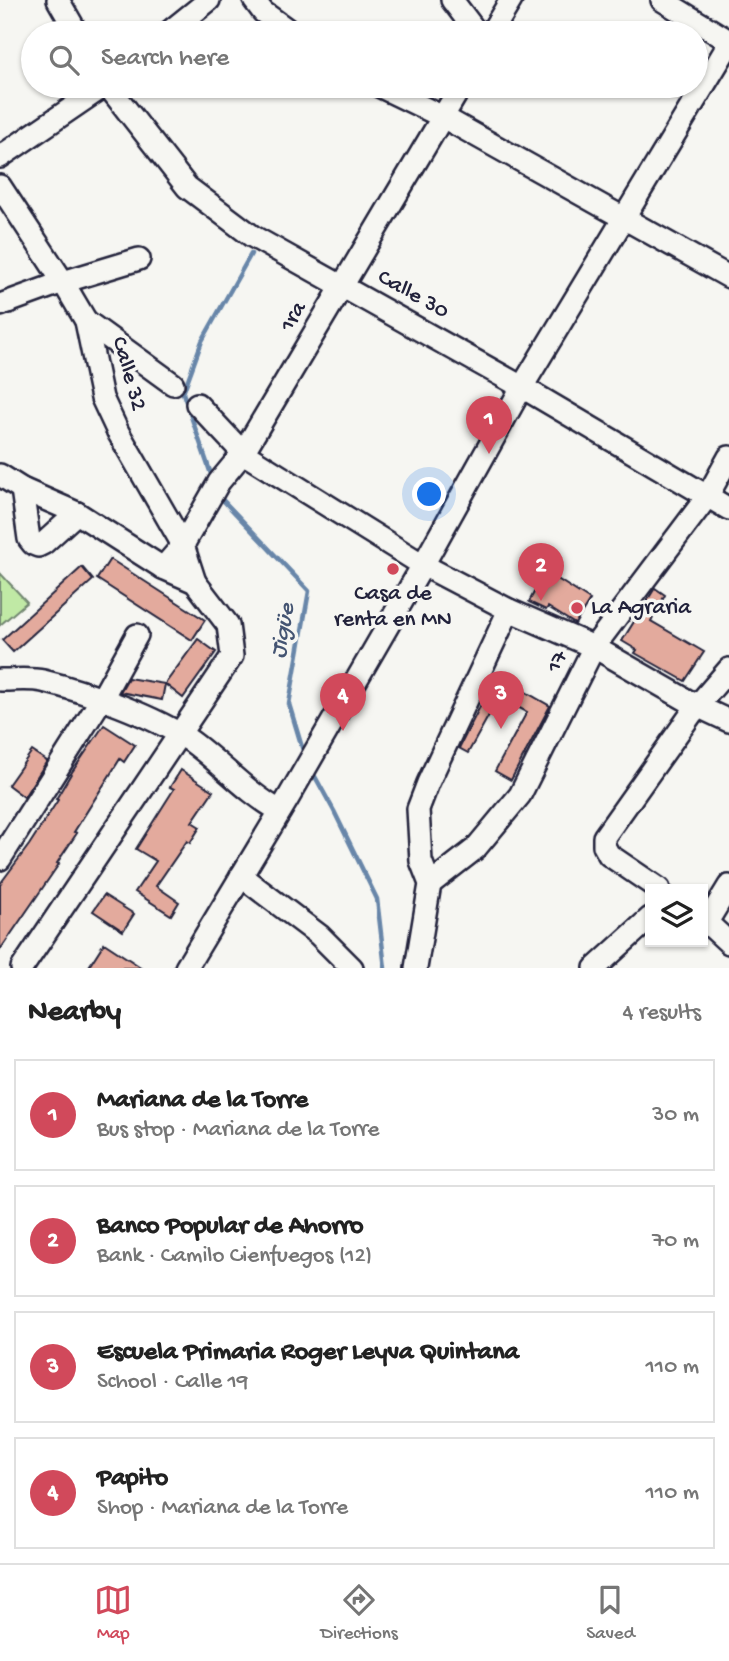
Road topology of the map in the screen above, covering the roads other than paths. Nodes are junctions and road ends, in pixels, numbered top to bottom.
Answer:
1 (58, 0) edge
2 (209, 0) edge
3 (254, 0) edge
4 (452, 0) edge
5 (511, 0) edge
6 (662, 0) edge
7 (70, 21) edge
8 (183, 21) edge
9 (275, 21) edge
10 (468, 21) edge
11 (498, 21) edge
12 (696, 21) edge
13 (708, 29) edge
14 (729, 42) edge
15 (708, 78) edge
16 (88, 98) edge
17 (116, 98) edge
18 (404, 98) edge
19 (454, 98) edge
20 (696, 98) edge
21 (443, 117) junction
22 (0, 157) edge
23 (0, 186) edge
24 (625, 219) junction
25 (139, 258) dead end
26 (729, 277) edge
27 (63, 282) junction
28 (343, 286) junction
29 (0, 305) edge
30 (86, 321) junction
31 (173, 384) dead end
32 (522, 387) junction
33 (197, 404) dead end
34 (243, 453) junction
35 (729, 457) edge
36 (0, 475) edge
37 (22, 489) junction
38 (707, 497) junction
39 (729, 509) edge
40 (77, 513) junction
41 (183, 545) junction
42 (423, 565) junction
43 (163, 568) junction
44 (195, 582) junction
45 (509, 610) junction
46 (137, 635) dead end
47 (594, 647) junction
48 (729, 669) edge
49 (0, 680) edge
50 (101, 700) junction
51 (697, 706) junction
52 (729, 721) edge
53 (181, 734) junction
54 (280, 811) junction
55 (0, 859) edge
56 (241, 876) junction
57 (430, 884) junction
58 (652, 884) edge
59 (729, 886) edge
60 (708, 916) edge
61 (645, 923) edge
62 (708, 923) edge
63 (729, 943) edge
64 (22, 968) edge
65 (186, 968) edge
66 (352, 968) edge
67 (416, 968) edge
68 (595, 968) edge

1 - 7 street
2 - 8 street
3 - 9 street
4 - 10 street
5 - 11 street
6 - 12 street
13 - 14 street
14 - 15 street
16 - 22 street
17 - 28 street, Calle 30
18 - 21 street
19 - 21 street, 1ra
20 - 24 street
21 - 24 street
21 - 28 street, 1ra
23 - 27 street, Calle 32
24 - 26 street
24 - 32 street
25 - 27 street
27 - 29 street
27 - 30 street, Calle 32
28 - 32 street, Calle 30
28 - 34 street, 1ra
30 - 31 street
30 - 41 street, Calle 32
32 - 38 street, Calle 30
32 - 42 street
33 - 34 street
34 - 41 street, 1ra
34 - 42 street
35 - 38 street, 17
36 - 37 street
37 - 40 street
37 - 40 street
38 - 39 street, Calle 30
38 - 47 street, 17
40 - 43 street
41 - 43 street, 1ra
41 - 44 street, Calle 32
42 - 45 street
42 - 54 street
43 - 44 street
44 - 53 street
45 - 47 street
45 - 57 street
46 - 50 street
47 - 51 street
47 - 57 street, 17
48 - 51 street
49 - 50 street
50 - 53 street
50 - 55 street
51 - 52 street
51 - 58 street
53 - 54 street
53 - 64 street
54 - 56 street
56 - 65 street
56 - 66 street
57 - 67 street
59 - 60 street
61 - 68 street
62 - 63 street

